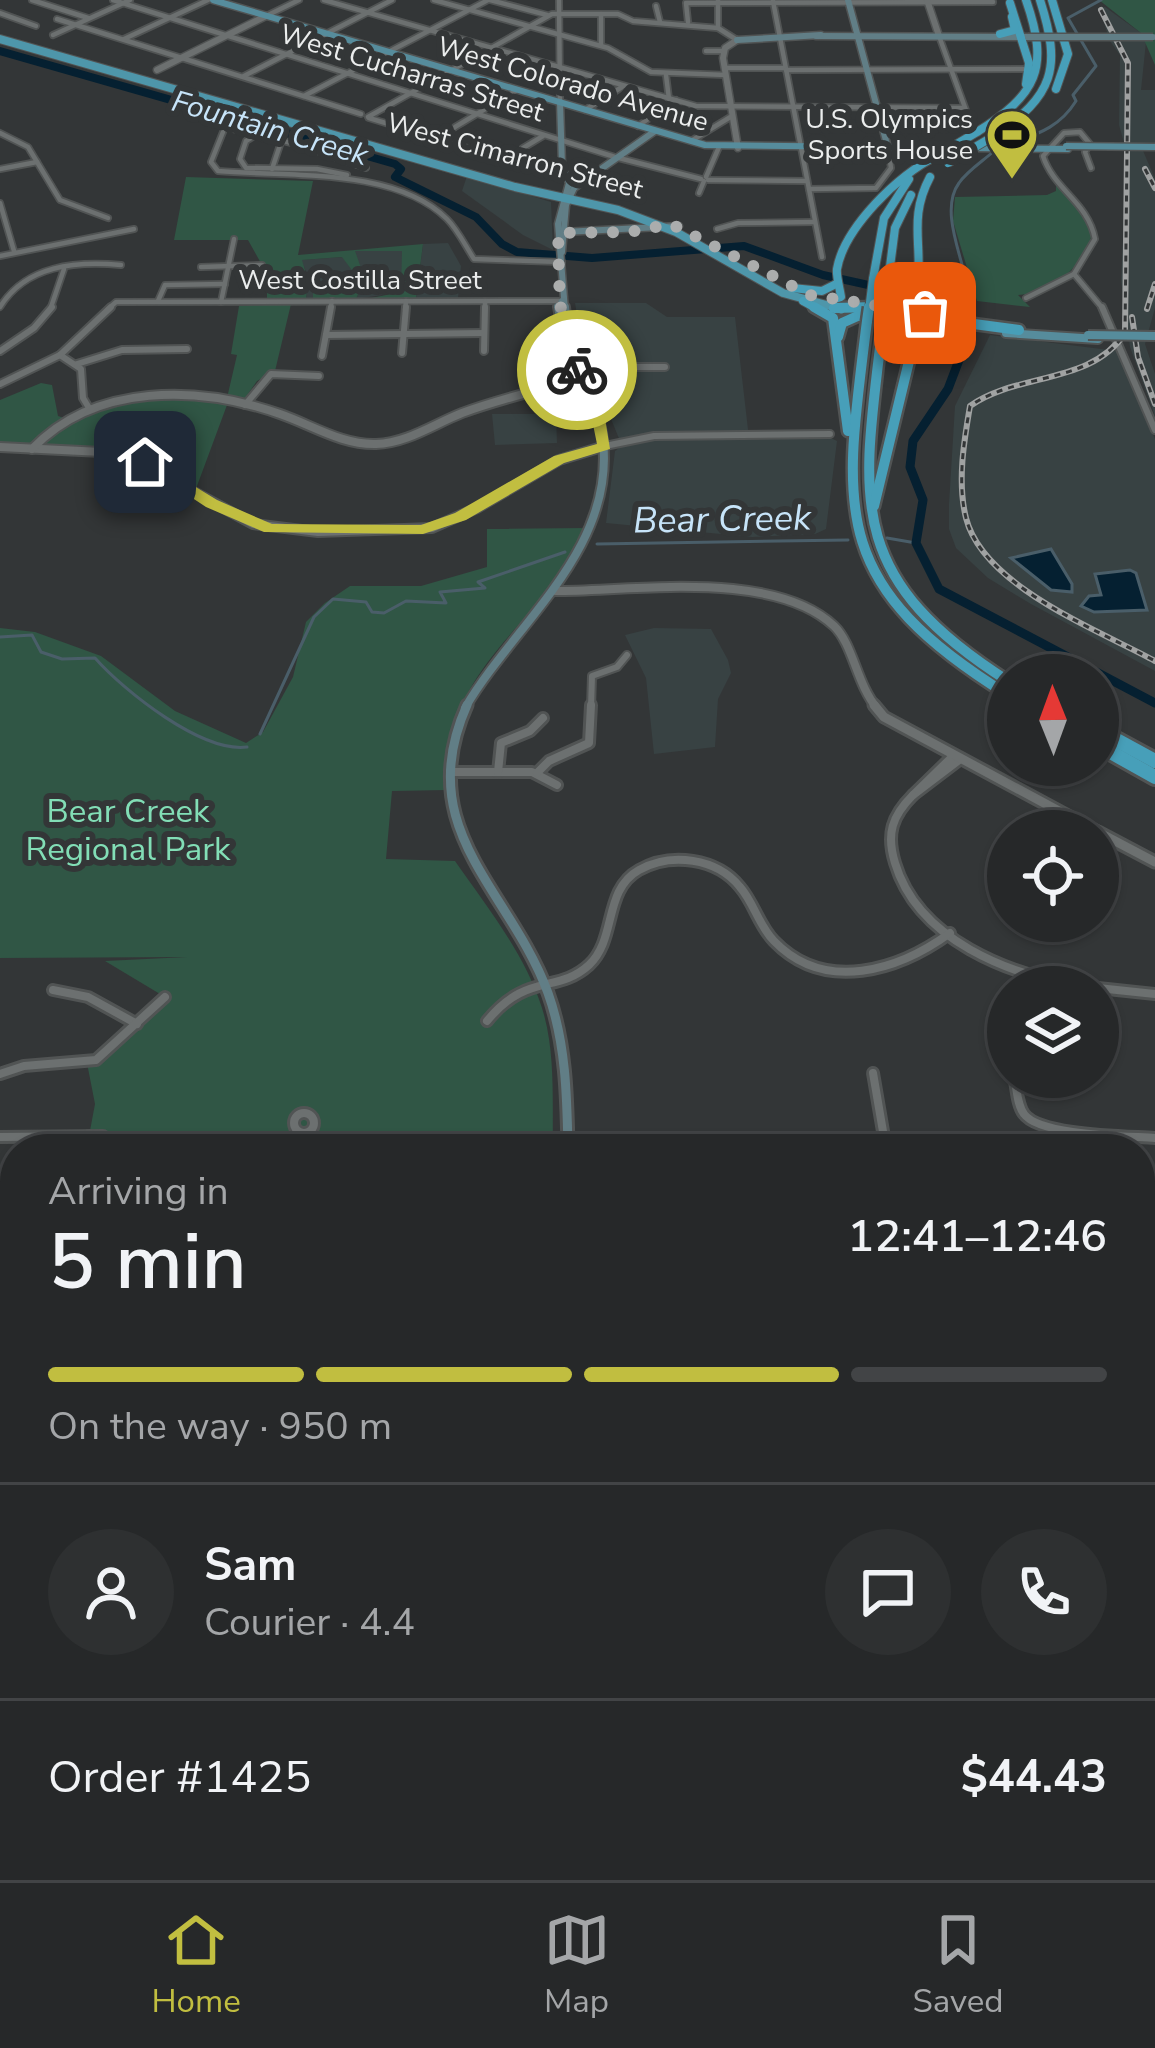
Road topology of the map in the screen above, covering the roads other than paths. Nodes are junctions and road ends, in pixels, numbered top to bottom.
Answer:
1 (32, 0) edge
2 (112, 0) edge
3 (130, 0) edge
4 (210, 0) edge
5 (299, 0) edge
6 (324, 0) edge
7 (392, 0) edge
8 (434, 0) edge
9 (489, 0) edge
10 (559, 0) edge
11 (1026, 0) edge
12 (1040, 0) edge
13 (1052, 0) edge
14 (848, 1) edge
15 (927, 1) edge
16 (1010, 1) edge
17 (718, 2) edge
18 (773, 2) edge
19 (993, 2) edge
20 (119, 5) junction
21 (656, 6) dead end
22 (469, 10) junction
23 (368, 12) junction
24 (0, 13) edge
25 (558, 14) junction
26 (602, 14) junction
27 (266, 16) junction
28 (549, 16) junction
29 (90, 18) junction
30 (57, 19) dead end
31 (165, 20) junction
32 (659, 22) junction
33 (688, 22) junction
34 (76, 25) junction
35 (36, 26) dead end
36 (530, 26) junction
37 (718, 28) junction
38 (428, 30) junction
39 (326, 34) junction
40 (558, 34) junction
41 (1082, 34) joint
42 (53, 35) dead end
43 (779, 36) junction
44 (856, 36) junction
45 (939, 36) junction
46 (1001, 36) junction
47 (1154, 36) edge
48 (1093, 37) joint
49 (0, 38) edge
50 (224, 38) junction
51 (1024, 38) junction
52 (123, 39) junction
53 (737, 40) junction
54 (1064, 40) junction
55 (600, 46) junction
56 (491, 48) junction
57 (706, 51) dead end
58 (723, 51) junction
59 (388, 52) junction
60 (283, 55) junction
61 (182, 58) junction
62 (114, 68) junction
63 (558, 68) junction
64 (786, 69) junction
65 (157, 70) junction
66 (866, 70) junction
67 (951, 70) junction
68 (1023, 70) dead end
69 (452, 71) junction
70 (725, 72) junction
71 (345, 74) junction
72 (666, 74) junction
73 (242, 77) junction
74 (173, 85) junction
75 (623, 86) junction
76 (517, 90) junction
77 (410, 94) junction
78 (304, 97) junction
79 (673, 99) junction
80 (560, 102) junction
81 (793, 108) junction
82 (876, 108) junction
83 (964, 108) junction
84 (585, 110) junction
85 (1010, 110) junction
86 (732, 112) junction
87 (476, 114) junction
88 (1024, 115) junction
89 (364, 116) junction
90 (210, 118) dead end
91 (638, 126) junction
92 (225, 127) junction
93 (974, 128) junction
94 (655, 131) junction
95 (0, 133) edge
96 (256, 135) junction
97 (544, 135) junction
98 (442, 140) junction
99 (562, 140) junction
100 (282, 141) junction
101 (691, 141) junction
102 (719, 147) junction
103 (523, 148) dead end
104 (738, 148) junction
105 (800, 148) junction
106 (887, 148) junction
107 (1049, 148) junction
108 (1155, 149) edge
109 (305, 150) junction
110 (932, 153) junction
111 (615, 157) junction
112 (37, 162) junction
113 (1090, 168) dead end
114 (0, 169) edge
115 (300, 169) junction
116 (272, 170) junction
117 (354, 177) junction
118 (930, 177) junction
119 (705, 179) junction
120 (510, 183) junction
121 (808, 185) junction
122 (567, 193) junction
123 (699, 193) dead end
124 (0, 203) edge
125 (108, 218) dead end
126 (815, 223) junction
127 (657, 224) junction
128 (134, 229) dead end
129 (677, 229) junction
130 (717, 229) dead end
131 (563, 233) junction
132 (10, 234) junction
133 (598, 235) junction
134 (0, 236) edge
135 (234, 239) dead end
136 (14, 251) junction
137 (563, 255) junction
138 (0, 256) edge
139 (822, 257) dead end
140 (121, 265) dead end
141 (262, 265) dead end
142 (201, 267) dead end
143 (228, 267) junction
144 (64, 269) junction
145 (1074, 274) junction
146 (839, 283) junction
147 (225, 284) junction
148 (792, 288) junction
149 (914, 295) junction
150 (1025, 298) dead end
151 (158, 301) junction
152 (332, 301) junction
153 (406, 301) junction
154 (485, 301) junction
155 (562, 301) junction
156 (803, 301) junction
157 (221, 302) junction
158 (850, 303) joint
159 (833, 304) junction
160 (0, 307) edge
161 (878, 313) junction
162 (934, 318) junction
163 (1014, 332) junction
164 (484, 333) junction
165 (404, 334) junction
166 (326, 335) junction
167 (838, 337) junction
168 (914, 338) junction
169 (1155, 338) edge
170 (187, 350) dead end
171 (0, 351) edge
172 (484, 351) dead end
173 (402, 353) dead end
174 (60, 355) junction
175 (322, 356) dead end
176 (77, 364) junction
177 (665, 367) dead end
178 (319, 376) dead end
179 (585, 377) junction
180 (0, 384) edge
181 (245, 404) junction
182 (89, 408) junction
183 (1155, 430) edge
184 (830, 434) dead end
185 (605, 446) junction
186 (0, 447) edge
187 (32, 449) junction
188 (850, 460) junction
189 (871, 523) junction
190 (555, 591) junction
191 (627, 655) dead end
192 (987, 667) edge
193 (987, 680) edge
194 (543, 718) dead end
195 (1119, 741) edge
196 (1119, 757) edge
197 (955, 759) junction
198 (1155, 761) edge
199 (449, 772) junction
200 (498, 772) junction
201 (536, 773) junction
202 (1155, 777) edge
203 (557, 785) dead end
204 (1054, 810) edge
205 (1119, 843) edge
206 (1155, 862) edge
207 (950, 934) junction
208 (1010, 966) edge
209 (544, 983) junction
210 (53, 990) dead end
211 (1119, 990) edge
212 (1155, 994) edge
213 (165, 997) dead end
214 (487, 1022) dead end
215 (137, 1024) junction
216 (873, 1073) dead end
217 (0, 1074) edge
218 (1022, 1098) edge
219 (567, 1134) edge
220 (883, 1134) edge
221 (1094, 1134) edge

1 - 29 street
2 - 20 street, West Cucharras Street
3 - 20 street
4 - 27 main road, West Colorado Avenue
4 - 31 street
5 - 27 street
6 - 23 street
7 - 23 street
8 - 22 street
9 - 22 street
9 - 28 street
10 - 25 street
11 - 85 highway
12 - 88 highway
13 - 54 highway
14 - 15 street
14 - 18 street
14 - 44 main road
15 - 19 street
15 - 45 street
16 - 46 highway
16 - 51 highway
17 - 18 street
17 - 33 street
17 - 37 street
18 - 43 street
20 - 29 street
20 - 31 street, West Cucharras Street
21 - 32 street
22 - 36 street
22 - 38 street
23 - 38 street
23 - 39 street
24 - 35 street
25 - 26 street
25 - 28 street
25 - 40 street
26 - 32 street
26 - 55 street
27 - 39 main road, West Colorado Avenue
27 - 50 street
28 - 36 street
29 - 34 street
30 - 34 street
31 - 50 street, West Cucharras Street
31 - 52 street
32 - 33 street
33 - 37 street
34 - 42 street
34 - 52 street
36 - 40 street
36 - 56 street
37 - 53 street
38 - 56 street
38 - 59 street
39 - 59 main road, West Colorado Avenue
39 - 60 street
40 - 55 street
40 - 63 street
41 - 47 main road, bridge
41 - 54 highway, bridge
43 - 44 main road
43 - 53 main road
43 - 64 street
44 - 45 main road
44 - 66 main road
45 - 46 main road
45 - 67 street
46 - 51 highway
47 - 48 main road, bridge
48 - 54 highway, bridge
49 - 62 highway, West Cimarron Street
49 - 120 highway, West Cimarron Street
50 - 60 street, West Cucharras Street
50 - 61 street
51 - 54 main road, bridge
51 - 85 highway
52 - 61 street
53 - 58 street
54 - 88 highway
55 - 72 street
56 - 63 street
56 - 69 street
57 - 58 street
58 - 70 street
59 - 69 main road, West Colorado Avenue
59 - 71 street
60 - 71 street, West Cucharras Street
60 - 73 street
61 - 65 street
61 - 73 street
62 - 65 highway
62 - 74 highway, West Cimarron Street
63 - 75 street
63 - 80 street
64 - 66 street
64 - 70 street
64 - 81 street
65 - 74 highway
66 - 67 street
66 - 82 main road
67 - 68 street
67 - 83 street
69 - 76 main road, West Colorado Avenue
69 - 77 street
70 - 72 street
70 - 86 street
71 - 77 street, West Cucharras Street
71 - 78 street
72 - 79 street
73 - 78 street
74 - 120 highway, West Cimarron Street
75 - 79 street
75 - 84 street
76 - 80 main road, West Colorado Avenue
76 - 87 street
77 - 87 street, West Cucharras Street
77 - 89 street
78 - 89 street
79 - 86 street
79 - 91 street
80 - 84 main road, West Colorado Avenue
80 - 99 main road
81 - 82 street
81 - 86 street
81 - 105 street
82 - 83 street
82 - 106 main road
83 - 93 street
84 - 91 main road, West Colorado Avenue
85 - 93 highway
86 - 101 street
86 - 104 street
87 - 97 street, West Cucharras Street
87 - 98 street
88 - 118 highway, bridge
89 - 98 street
90 - 92 street
91 - 94 main road, West Colorado Avenue
92 - 96 street
92 - 117 street
93 - 110 highway, bridge
94 - 101 main road, West Colorado Avenue
94 - 111 main road
95 - 112 street
96 - 100 street
96 - 116 street
97 - 99 street, West Cucharras Street
97 - 103 street
98 - 122 street
99 - 111 street, West Cucharras Street
99 - 122 main road
100 - 109 street
100 - 116 street
101 - 102 main road, West Colorado Avenue
102 - 104 main road, West Colorado Avenue
102 - 119 street
104 - 105 main road, West Colorado Avenue
105 - 106 main road, West Colorado Avenue
105 - 121 street
106 - 110 main road, West Colorado Avenue
106 - 121 street, West Cucharras Street
107 - 108 main road, West Colorado Avenue, bridge
107 - 110 main road, West Colorado Avenue
107 - 113 street
107 - 145 street
109 - 115 street
109 - 117 street
110 - 146 highway
110 - 161 highway, bridge
111 - 119 street, West Cucharras Street
111 - 122 main road
112 - 114 street
112 - 125 street
115 - 116 street
115 - 117 street
117 - 137 street
118 - 149 highway
118 - 161 highway, bridge
119 - 121 street, West Cucharras Street
119 - 123 street
120 - 122 highway
120 - 122 highway
121 - 126 street
122 - 127 highway, West Cimarron Street
122 - 129 highway, West Cimarron Street
122 - 131 main road
124 - 132 street
126 - 130 street
126 - 139 street
127 - 129 highway, West Cimarron Street
127 - 131 main road
128 - 136 street
129 - 133 main road
129 - 148 highway, West Cimarron Street
129 - 156 highway, West Cimarron Street
131 - 133 main road
131 - 137 main road
132 - 134 street
132 - 136 street
133 - 137 main road
135 - 143 street
136 - 138 street
137 - 155 main road
140 - 144 street
141 - 143 street
142 - 143 street
143 - 147 street
144 - 160 street
144 - 171 street
145 - 150 street
145 - 183 street
146 - 148 highway
146 - 159 highway
146 - 161 highway
147 - 151 street
147 - 157 street
148 - 159 highway, West Cimarron Street
149 - 161 highway
149 - 162 highway
151 - 157 street, West Costilla Street
151 - 174 street
152 - 153 street, West Costilla Street
152 - 157 street, West Costilla Street
152 - 166 street
153 - 154 street, West Costilla Street
153 - 165 street
154 - 155 street, West Costilla Street
154 - 164 street
155 - 179 main road
156 - 159 highway, West Cimarron Street
156 - 167 highway
158 - 159 highway, West Cimarron Street
158 - 161 highway
159 - 161 highway
161 - 162 highway
161 - 167 highway
161 - 168 highway
161 - 188 highway
161 - 189 highway
162 - 163 main road
162 - 163 highway
162 - 168 highway
163 - 169 main road, bridge
164 - 165 street
164 - 172 street
165 - 166 street
165 - 173 street
166 - 175 street
167 - 188 highway
168 - 189 highway
170 - 176 street
174 - 176 street
174 - 180 street
176 - 182 street
177 - 179 street
178 - 181 street
179 - 181 street
179 - 185 main road
181 - 182 street
182 - 187 street
184 - 185 street
185 - 187 street
185 - 190 main road
186 - 187 street
188 - 193 highway
189 - 192 highway
190 - 197 street
190 - 199 main road
191 - 201 street
194 - 200 street
195 - 198 highway
196 - 202 highway
197 - 204 street
197 - 207 street
199 - 200 street
199 - 209 main road
200 - 201 street
201 - 203 street
205 - 206 street
207 - 208 street
207 - 209 street
209 - 214 street
209 - 219 main road
210 - 215 street
211 - 212 street
213 - 215 street
215 - 217 street
216 - 220 street
218 - 221 street

